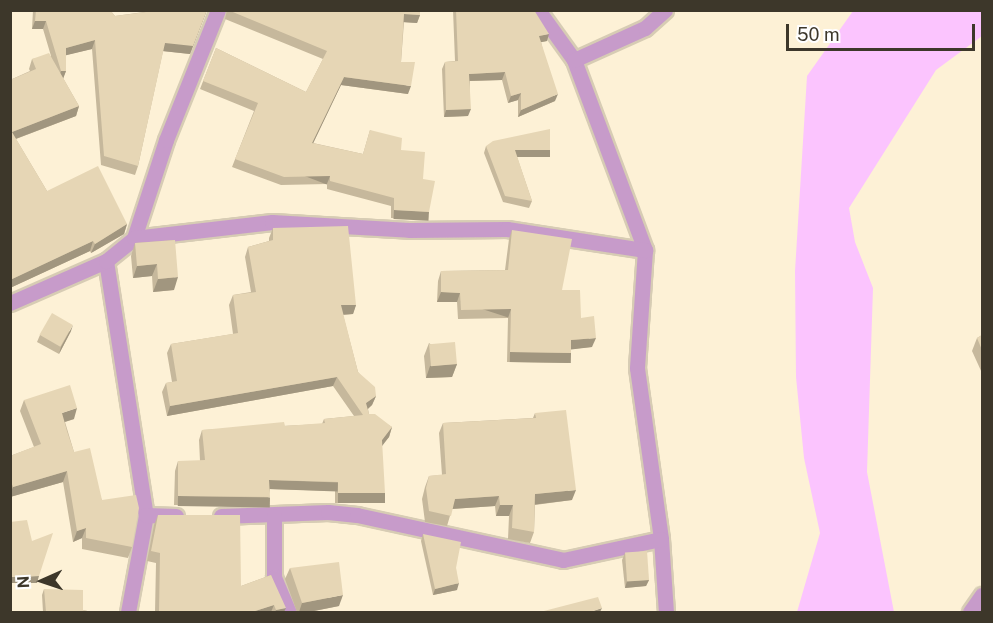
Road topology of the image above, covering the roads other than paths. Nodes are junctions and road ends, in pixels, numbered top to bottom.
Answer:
1 (218, 10) edge
2 (538, 10) edge
3 (665, 10) edge
4 (574, 60) junction
5 (134, 238) junction
6 (645, 250) junction
7 (106, 261) junction
8 (10, 303) edge
9 (146, 515) junction
10 (274, 516) junction
11 (661, 539) junction
12 (982, 595) edge
13 (128, 612) edge
14 (289, 612) edge
15 (666, 612) edge
16 (970, 612) edge

1 - 5 street
2 - 4 street
3 - 4 street
4 - 6 street
5 - 6 street
5 - 7 street
6 - 11 street
7 - 8 street
7 - 9 street
9 - 10 street
9 - 13 street
10 - 11 street
10 - 14 street
11 - 15 street
12 - 16 street

